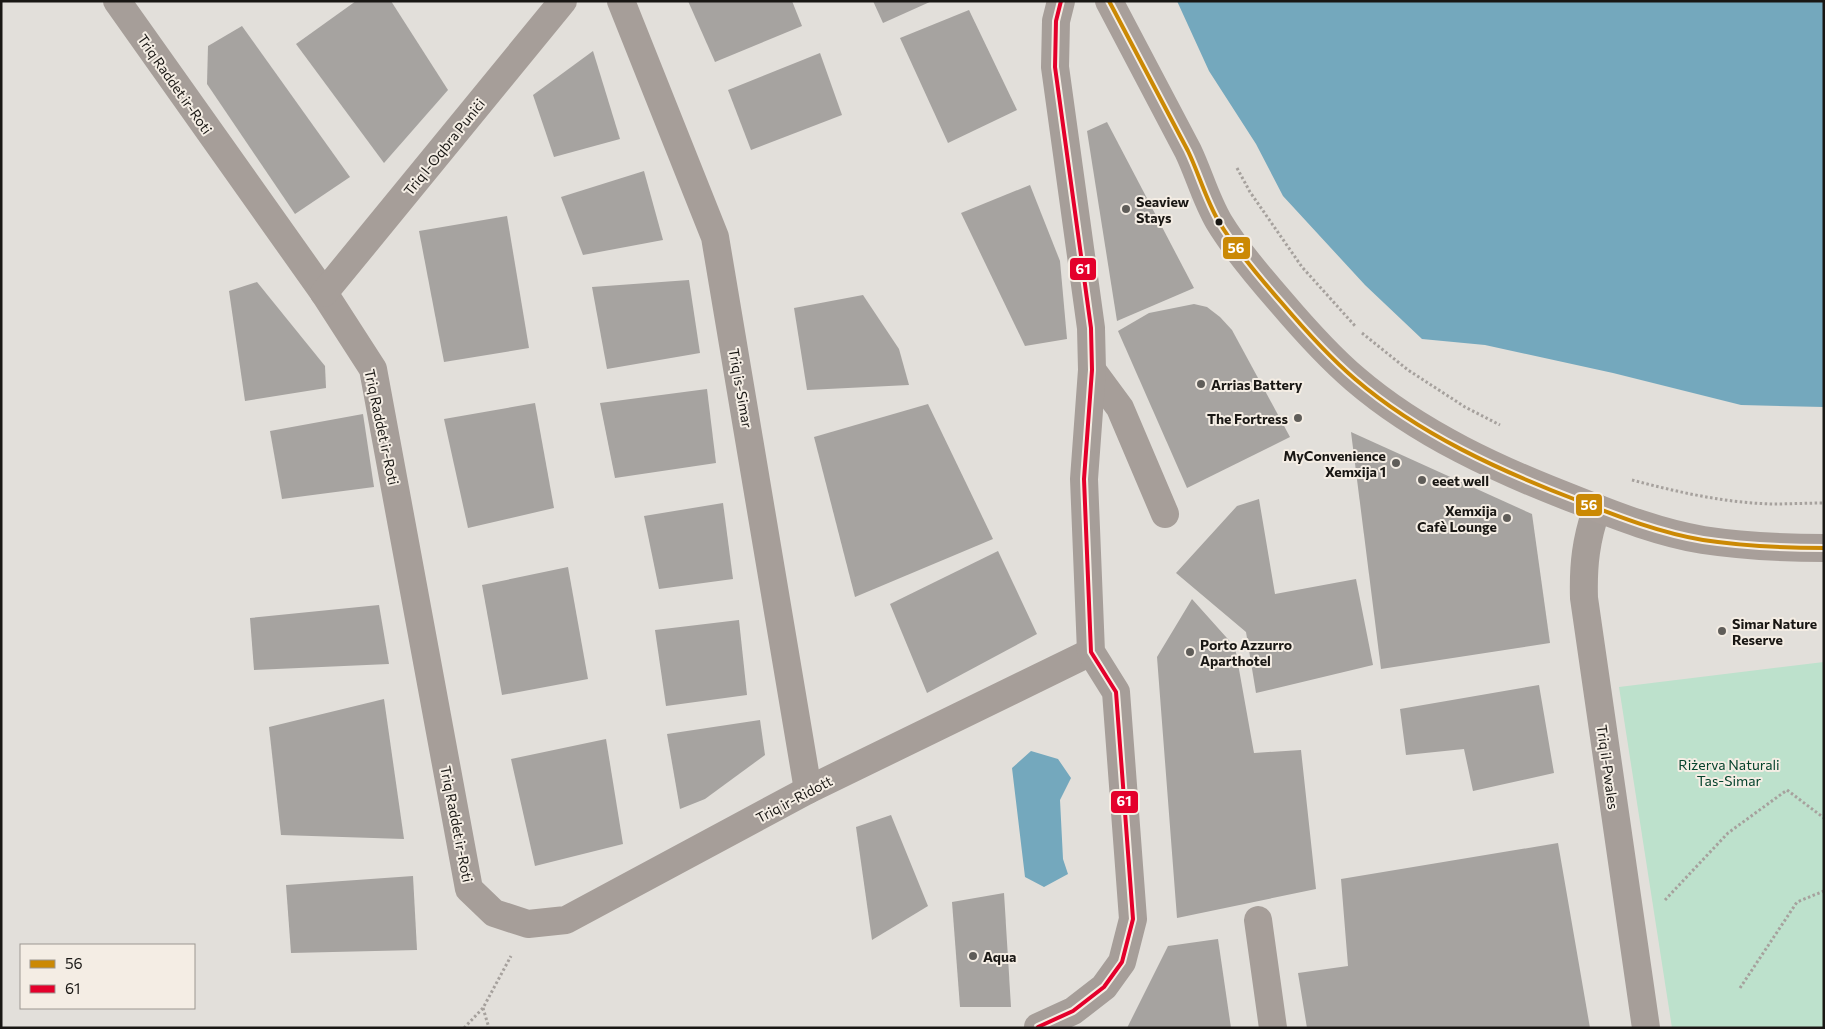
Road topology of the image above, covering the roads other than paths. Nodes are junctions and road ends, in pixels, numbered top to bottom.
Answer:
1 (116, 1) edge
2 (563, 1) edge
3 (621, 1) edge
4 (1061, 1) edge
5 (1109, 1) edge
6 (324, 293) junction
7 (1092, 370) junction
8 (1597, 508) junction
9 (1165, 514) dead end
10 (1824, 548) edge
11 (1091, 652) junction
12 (808, 790) junction
13 (494, 913) joint
14 (1258, 920) dead end
15 (1038, 1027) edge
16 (1273, 1028) edge
17 (1646, 1028) edge

1 - 6 street, Triq Raddet ir-Roti
2 - 6 street, Triq l-Oqbra Puniċi
3 - 12 street, Triq is-Simar
4 - 7 street
5 - 8 main road
6 - 13 street, Triq Raddet ir-Roti
7 - 9 street
7 - 11 street
8 - 10 main road
8 - 17 street, Triq il-Pwales
11 - 12 street, Triq ir-Ridott
11 - 15 street
12 - 13 street, Triq ir-Ridott
14 - 16 street

